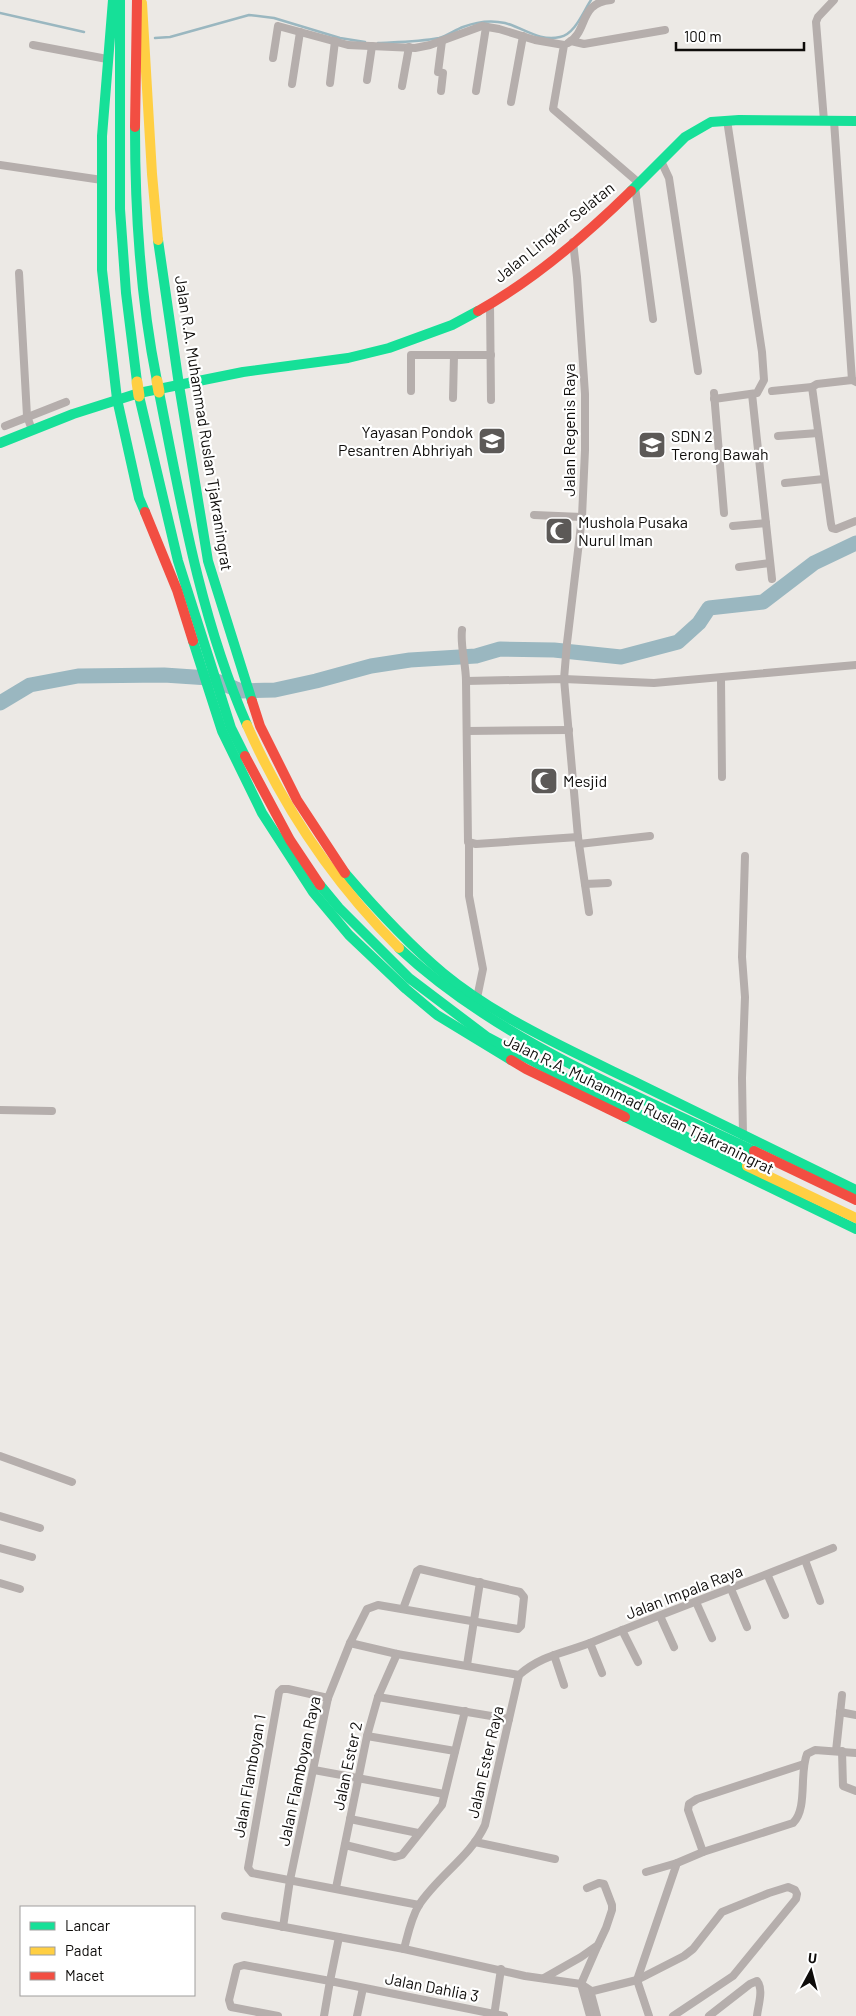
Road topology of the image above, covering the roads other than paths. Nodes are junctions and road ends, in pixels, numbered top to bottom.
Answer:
1 (113, 0) edge
2 (120, 0) edge
3 (137, 0) edge
4 (142, 0) edge
5 (611, 0) edge
6 (834, 0) edge
7 (486, 27) junction
8 (665, 30) dead end
9 (300, 32) junction
10 (523, 36) junction
11 (335, 41) junction
12 (442, 41) junction
13 (568, 43) junction
14 (32, 45) dead end
15 (372, 46) junction
16 (409, 47) junction
17 (273, 58) dead end
18 (107, 59) junction
19 (367, 80) dead end
20 (330, 83) dead end
21 (292, 84) dead end
22 (402, 86) dead end
23 (441, 91) dead end
24 (476, 91) dead end
25 (511, 102) dead end
26 (728, 120) junction
27 (829, 121) junction
28 (856, 121) edge
29 (661, 161) junction
30 (0, 165) edge
31 (102, 180) junction
32 (637, 185) junction
33 (573, 242) junction
34 (19, 273) dead end
35 (490, 304) junction
36 (654, 319) dead end
37 (852, 326) edge
38 (454, 355) junction
39 (491, 355) junction
40 (698, 371) dead end
41 (854, 377) edge
42 (179, 385) junction
43 (812, 387) junction
44 (411, 391) dead end
45 (772, 391) dead end
46 (752, 394) junction
47 (453, 398) dead end
48 (117, 399) junction
49 (491, 400) dead end
50 (66, 402) dead end
51 (27, 416) junction
52 (5, 426) dead end
53 (32, 430) junction
54 (818, 433) junction
55 (778, 436) dead end
56 (0, 443) edge
57 (824, 479) junction
58 (785, 483) dead end
59 (724, 513) dead end
60 (534, 515) dead end
61 (582, 517) junction
62 (856, 521) edge
63 (766, 523) junction
64 (733, 526) dead end
65 (770, 563) junction
66 (738, 567) dead end
67 (772, 579) dead end
68 (462, 630) dead end
69 (856, 666) edge
70 (564, 679) junction
71 (721, 679) junction
72 (466, 680) junction
73 (227, 730) junction
74 (570, 730) junction
75 (467, 731) junction
76 (722, 777) dead end
77 (650, 836) dead end
78 (578, 840) junction
79 (469, 843) junction
80 (745, 856) dead end
81 (608, 883) dead end
82 (585, 884) junction
83 (589, 912) dead end
84 (477, 998) junction
85 (0, 1110) edge
86 (52, 1111) dead end
87 (744, 1136) junction
88 (856, 1190) edge
89 (856, 1200) edge
90 (856, 1218) edge
91 (856, 1229) edge
92 (0, 1456) edge
93 (72, 1482) dead end
94 (0, 1516) edge
95 (40, 1528) dead end
96 (0, 1548) edge
97 (833, 1548) dead end
98 (32, 1557) dead end
99 (806, 1560) junction
100 (768, 1576) junction
101 (480, 1582) junction
102 (0, 1583) edge
103 (20, 1589) dead end
104 (731, 1590) junction
105 (696, 1602) junction
106 (820, 1602) dead end
107 (403, 1609) junction
108 (785, 1615) dead end
109 (660, 1616) junction
110 (475, 1622) junction
111 (747, 1627) dead end
112 (622, 1630) junction
113 (712, 1638) dead end
114 (350, 1643) junction
115 (590, 1643) junction
116 (674, 1647) dead end
117 (397, 1654) junction
118 (554, 1655) junction
119 (638, 1662) dead end
120 (467, 1666) junction
121 (602, 1673) dead end
122 (519, 1676) junction
123 (564, 1685) dead end
124 (842, 1695) dead end
125 (378, 1697) junction
126 (328, 1698) junction
127 (465, 1711) junction
128 (840, 1712) junction
129 (856, 1715) edge
130 (509, 1720) junction
131 (367, 1736) junction
132 (455, 1751) junction
133 (839, 1751) junction
134 (856, 1753) edge
135 (804, 1764) junction
136 (314, 1770) junction
137 (357, 1778) junction
138 (856, 1791) edge
139 (444, 1794) junction
140 (350, 1819) junction
141 (418, 1833) junction
142 (475, 1842) junction
143 (345, 1845) junction
144 (703, 1852) junction
145 (555, 1859) dead end
146 (677, 1863) junction
147 (646, 1872) dead end
148 (290, 1880) junction
149 (336, 1888) junction
150 (587, 1888) dead end
151 (419, 1905) junction
152 (225, 1916) dead end
153 (283, 1927) junction
154 (339, 1937) junction
155 (598, 1945) junction
156 (404, 1949) junction
157 (501, 1969) junction
158 (544, 1978) junction
159 (637, 1980) junction
160 (330, 1981) junction
161 (582, 1984) junction
162 (363, 1988) junction
163 (587, 1992) junction
164 (494, 2015) edge
165 (278, 2016) edge
166 (324, 2016) edge
167 (357, 2016) edge
168 (504, 2016) edge
169 (590, 2016) edge
170 (597, 2016) edge
171 (649, 2016) edge
172 (673, 2016) edge
173 (708, 2016) edge
174 (757, 2016) edge

1 - 18 main road, Jalan R.A. Muhammad Ruslan Tjakraningrat
2 - 73 main road, Jalan R.A. Muhammad Ruslan Tjakraningrat, bridge
3 - 89 main road, Jalan R.A. Muhammad Ruslan Tjakraningrat
4 - 42 main road, Jalan R.A. Muhammad Ruslan Tjakraningrat
5 - 13 street
6 - 27 street
7 - 10 street
7 - 12 street
7 - 24 street
8 - 13 street
9 - 11 street
9 - 17 street
9 - 21 street
10 - 13 street
10 - 25 street
11 - 15 street
11 - 20 street
12 - 16 street
12 - 23 street
13 - 32 street
14 - 18 street
15 - 16 street
15 - 19 street
16 - 22 street
18 - 31 main road, Jalan R.A. Muhammad Ruslan Tjakraningrat
26 - 27 main road, Jalan Lingkar Selatan
26 - 29 main road, Jalan Lingkar Selatan
26 - 46 street
27 - 28 main road, Jalan Lingkar Selatan
27 - 37 street
29 - 32 main road, Jalan Lingkar Selatan
29 - 40 street
30 - 31 street
31 - 48 main road, Jalan R.A. Muhammad Ruslan Tjakraningrat
32 - 33 main road, Jalan Lingkar Selatan
32 - 36 street
33 - 35 main road, Jalan Lingkar Selatan
33 - 61 street, Jalan Regenis Raya
34 - 51 street
35 - 39 street
35 - 42 main road, Jalan Lingkar Selatan
37 - 41 street
38 - 39 street
38 - 44 street
38 - 47 street
39 - 49 street
41 - 43 street
42 - 48 main road, Jalan Lingkar Selatan
42 - 84 main road, Jalan R.A. Muhammad Ruslan Tjakraningrat
43 - 45 street
43 - 54 street
46 - 59 street
46 - 63 street
48 - 53 main road, Jalan Lingkar Selatan
48 - 73 main road, Jalan R.A. Muhammad Ruslan Tjakraningrat
50 - 51 street
51 - 52 street
51 - 53 street
53 - 56 main road, Jalan Lingkar Selatan
54 - 55 street
54 - 57 street
57 - 58 street
57 - 62 street
60 - 61 street
61 - 70 street, Jalan Regenis Raya
63 - 64 street
63 - 65 street
65 - 66 street
65 - 67 street
68 - 72 street
69 - 71 street
70 - 71 street
70 - 72 street
70 - 74 street, Jalan Regenis Raya
71 - 76 street
72 - 75 street
73 - 90 main road, Jalan R.A. Muhammad Ruslan Tjakraningrat
73 - 91 main road, Jalan R.A. Muhammad Ruslan Tjakraningrat
74 - 75 street
74 - 78 street, Jalan Regenis Raya
75 - 79 street
77 - 78 street
78 - 79 street
78 - 82 street, Jalan Regenis Raya
79 - 84 street
80 - 87 street
81 - 82 street
82 - 83 street, Jalan Regenis Raya
84 - 87 main road, Jalan R.A. Muhammad Ruslan Tjakraningrat
85 - 86 street
87 - 88 main road, Jalan R.A. Muhammad Ruslan Tjakraningrat
92 - 93 street
94 - 95 street
96 - 98 street
97 - 99 street, Jalan Impala Raya
99 - 100 street, Jalan Impala Raya
99 - 106 street
100 - 104 street, Jalan Impala Raya
100 - 108 street
101 - 107 street
101 - 110 street
101 - 110 street
102 - 103 street
104 - 105 street, Jalan Impala Raya
104 - 111 street
105 - 109 street, Jalan Impala Raya
105 - 113 street
107 - 110 street
107 - 114 street, Jalan Flamboyan Raya
109 - 112 street, Jalan Impala Raya
109 - 116 street
110 - 120 street
112 - 115 street, Jalan Impala Raya
112 - 119 street
114 - 117 street
114 - 126 street, Jalan Flamboyan Raya
115 - 118 street, Jalan Impala Raya
115 - 121 street
117 - 120 street
117 - 125 street, Jalan Ester 2
118 - 122 street, Jalan Impala Raya
118 - 123 street
120 - 122 street
122 - 130 street, Jalan Ester Raya
124 - 128 street
125 - 127 street
125 - 131 street, Jalan Ester 2
126 - 136 street, Jalan Flamboyan Raya
126 - 148 street, Jalan Flamboyan 1
127 - 130 street
127 - 132 street
128 - 129 street
128 - 133 street
130 - 142 street, Jalan Ester Raya
131 - 132 street
131 - 137 street, Jalan Ester 2
132 - 139 street
133 - 134 street
133 - 135 street
133 - 138 street
135 - 144 street
135 - 144 street
136 - 137 street
136 - 148 street, Jalan Flamboyan Raya
137 - 139 street
137 - 140 street, Jalan Ester 2
139 - 141 street
140 - 141 street
140 - 143 street, Jalan Ester 2
141 - 143 street
142 - 145 street
142 - 151 street, Jalan Ester Raya
143 - 149 street, Jalan Ester 2
144 - 146 street
146 - 147 street
146 - 159 street
148 - 149 street
148 - 153 street, Jalan Flamboyan Raya
149 - 151 street
150 - 155 street
151 - 156 street, Jalan Ester Raya
152 - 153 street
153 - 154 street
154 - 156 street
154 - 160 street
155 - 158 street
155 - 161 street
156 - 157 street
157 - 158 street
157 - 164 street
158 - 161 street
159 - 163 street
159 - 171 street
159 - 172 street
160 - 162 street, Jalan Dahlia 3
160 - 165 street, Jalan Dahlia 3
160 - 166 street
161 - 163 street
162 - 164 street, Jalan Dahlia 3
162 - 167 street
163 - 169 street
163 - 170 street
164 - 168 street, Jalan Dahlia 3
173 - 174 street

